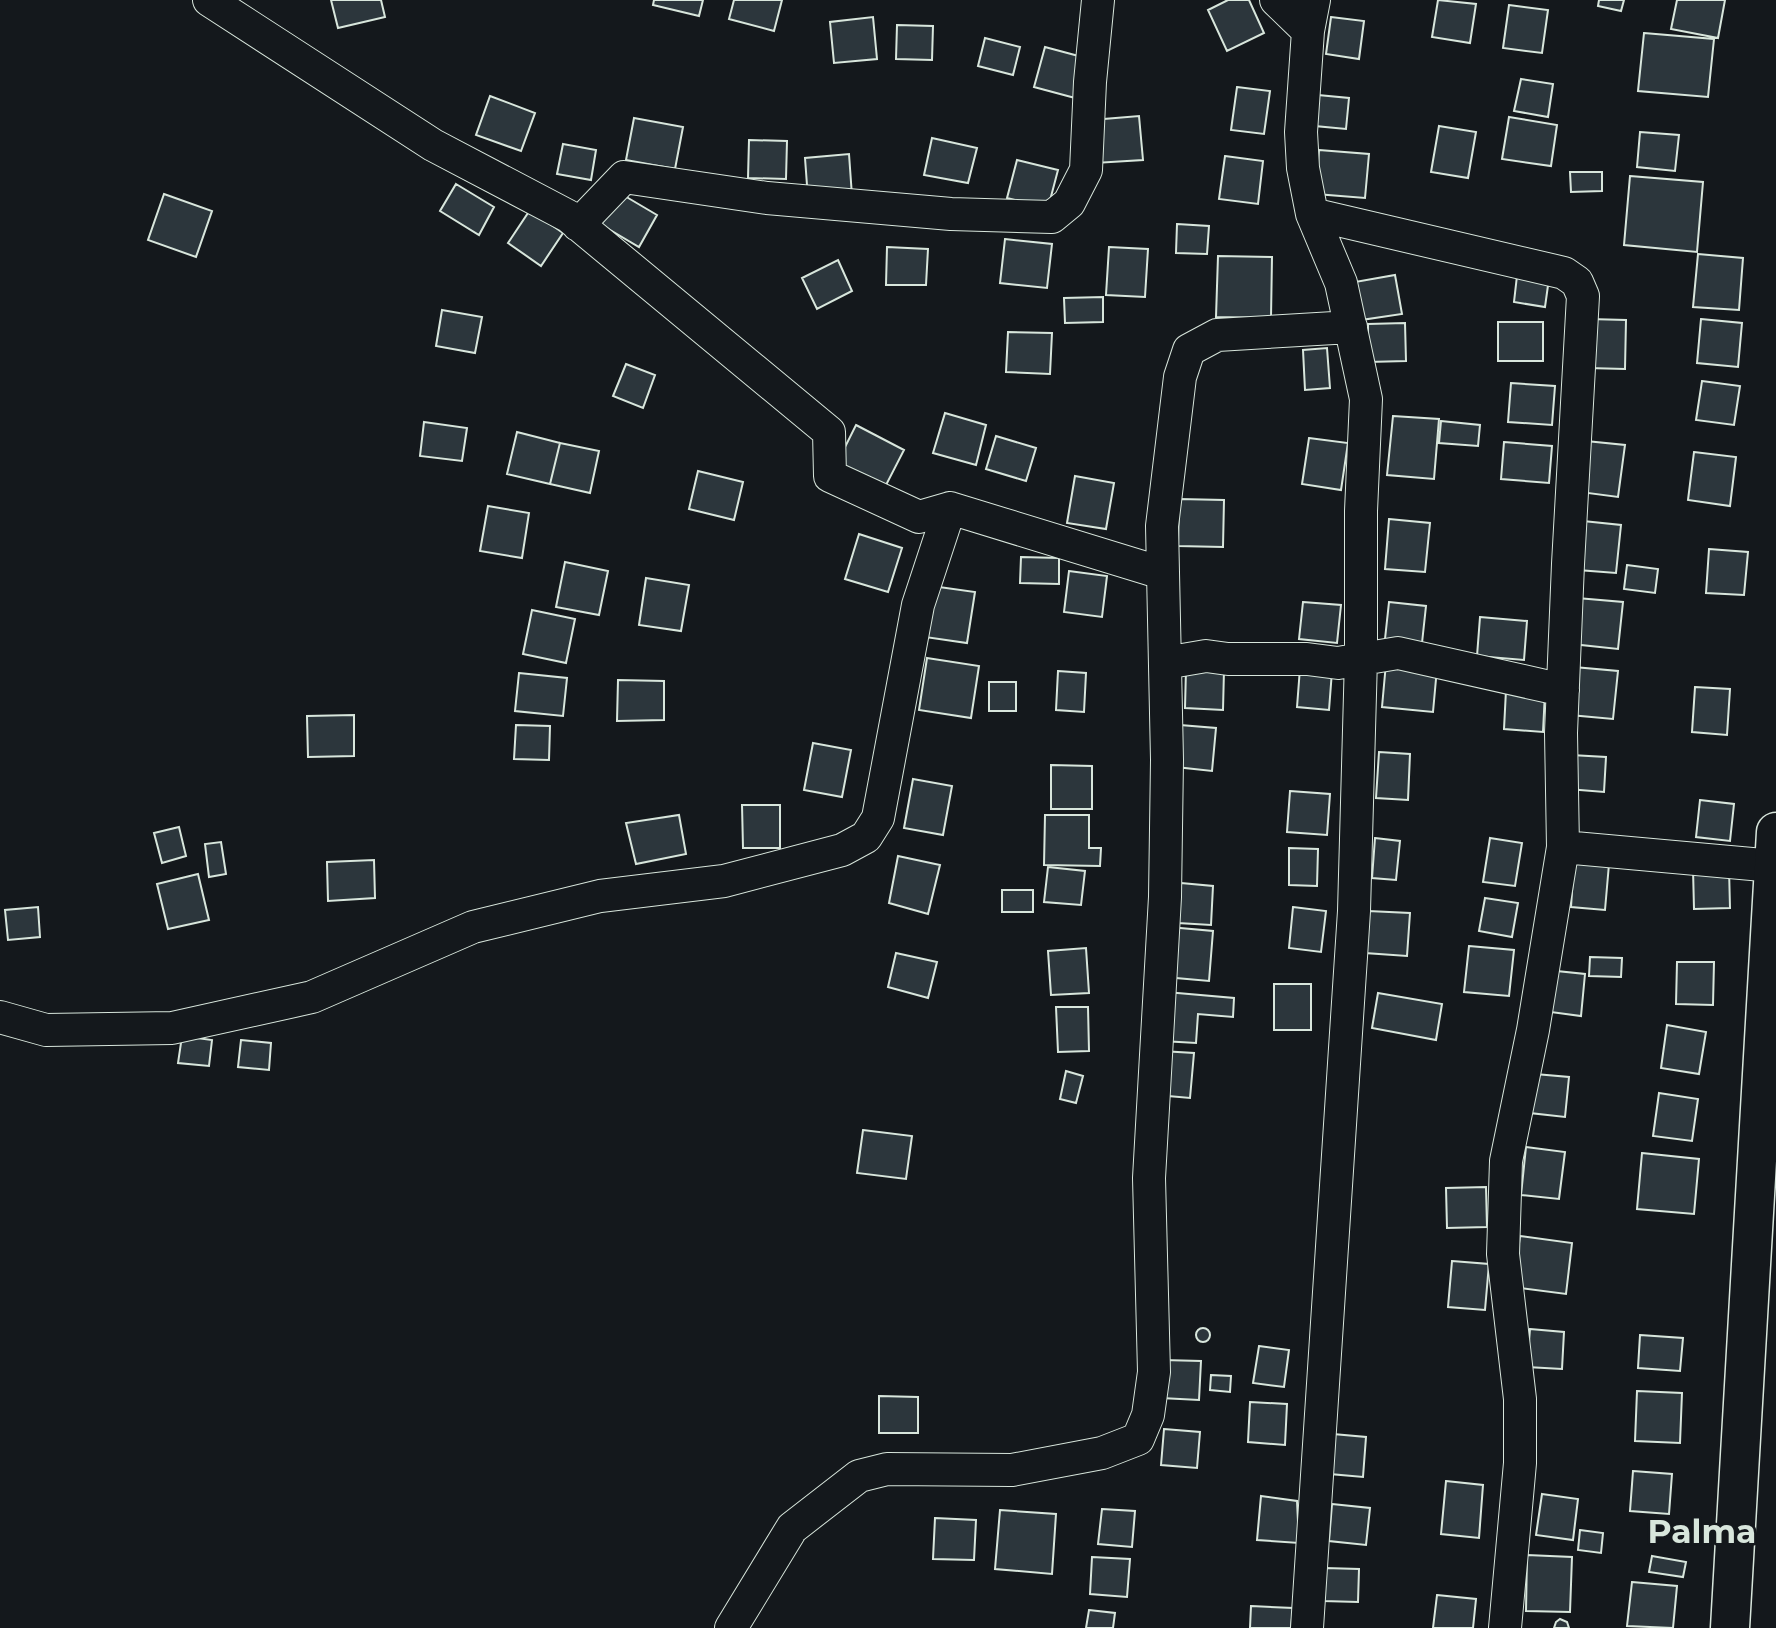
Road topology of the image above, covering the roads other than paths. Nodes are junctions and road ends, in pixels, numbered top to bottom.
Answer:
1 (209, 0) edge
2 (1098, 0) edge
3 (1276, 0) edge
4 (1314, 0) edge
5 (1308, 31) junction
6 (1312, 214) junction
7 (578, 225) junction
8 (1351, 327) junction
9 (950, 508) junction
10 (1163, 573) junction
11 (1361, 658) junction
12 (1165, 663) junction
13 (1563, 690) junction
14 (1775, 846) edge
15 (1563, 847) junction
16 (0, 1017) edge
17 (731, 1628) edge
18 (1307, 1628) edge
19 (1505, 1628) edge
20 (1730, 1628) edge

1 - 7 street
2 - 7 street
3 - 5 street
4 - 5 street
5 - 6 street
6 - 8 street
6 - 13 street
7 - 9 street
8 - 10 street
8 - 11 street
9 - 10 street
9 - 16 street
10 - 12 street
11 - 12 street
11 - 13 street
11 - 18 street
12 - 17 street
13 - 15 street
14 - 15 street
14 - 20 main road
15 - 19 street

